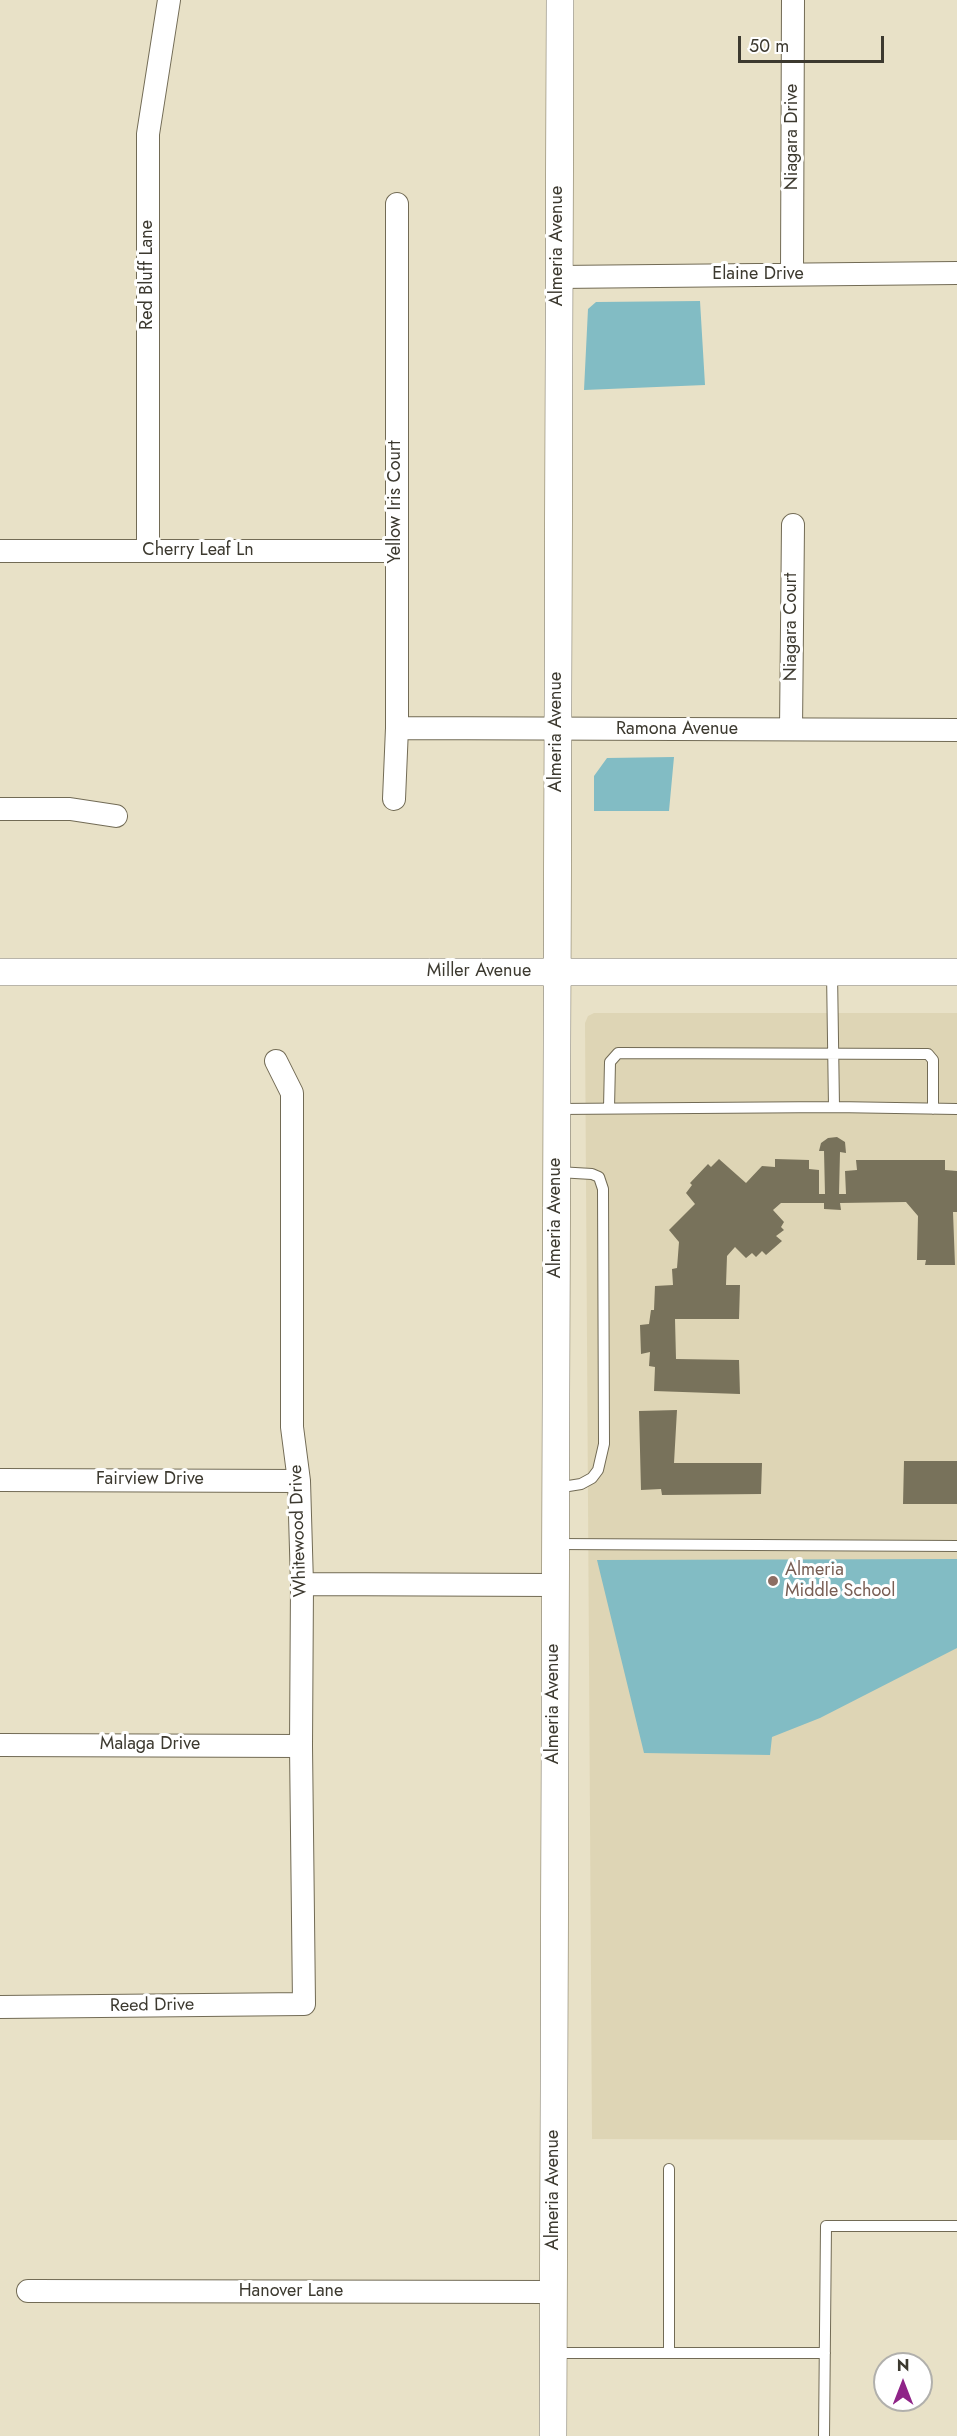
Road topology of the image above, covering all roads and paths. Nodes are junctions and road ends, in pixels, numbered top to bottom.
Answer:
1 (169, 0) edge
2 (560, 0) edge
3 (793, 0) edge
4 (398, 204) dead end
5 (957, 273) edge
6 (792, 274) junction
7 (558, 277) junction
8 (793, 525) dead end
9 (0, 551) edge
10 (148, 551) junction
11 (396, 551) junction
12 (397, 728) junction
13 (792, 729) junction
14 (557, 730) junction
15 (957, 730) edge
16 (394, 800) dead end
17 (0, 809) edge
18 (116, 816) dead end
19 (832, 971) junction
20 (0, 972) edge
21 (957, 972) edge
22 (556, 973) junction
23 (834, 1054) junction
24 (276, 1061) dead end
25 (834, 1107) junction
26 (609, 1108) junction
27 (557, 1109) junction
28 (933, 1109) junction
29 (957, 1109) edge
30 (555, 1172) junction
31 (0, 1480) edge
32 (299, 1481) junction
33 (556, 1488) junction
34 (554, 1544) junction
35 (957, 1546) edge
36 (302, 1584) junction
37 (554, 1585) junction
38 (0, 1745) edge
39 (301, 1746) junction
40 (304, 2004) joint
41 (0, 2007) edge
42 (669, 2169) dead end
43 (957, 2226) edge
44 (28, 2290) dead end
45 (554, 2292) junction
46 (825, 2353) junction
47 (554, 2354) junction
48 (669, 2354) junction
49 (553, 2436) edge
50 (824, 2436) edge

1 - 10 street, Red Bluff Lane
2 - 7 street, Almeria Avenue
3 - 6 street, Niagara Drive
4 - 11 street, Yellow Iris Court
5 - 6 street, Elaine Drive
6 - 7 street, Elaine Drive
7 - 14 street, Almeria Avenue
8 - 13 street, Niagara Court
9 - 10 street, Cherry Leaf Ln
10 - 11 street, Cherry Leaf Ln
11 - 12 street, Yellow Iris Court
12 - 14 street, Ramona Avenue
12 - 16 street, Yellow Iris Court
13 - 14 street, Ramona Avenue
13 - 15 street, Ramona Avenue
14 - 22 street, Almeria Avenue
17 - 18 street
19 - 21 street, Miller Avenue
19 - 22 street, Miller Avenue
19 - 23 lane
20 - 22 street, Miller Avenue
22 - 27 street, Almeria Avenue
23 - 25 lane
23 - 26 lane
23 - 28 lane
24 - 32 street, Whitewood Drive
25 - 26 lane
25 - 28 lane
26 - 27 lane
27 - 30 street, Almeria Avenue
28 - 29 lane
30 - 33 street, Almeria Avenue
30 - 33 lane
31 - 32 street, Fairview Drive
32 - 36 street, Whitewood Drive
33 - 34 street, Almeria Avenue
34 - 35 lane
34 - 37 street, Almeria Avenue
36 - 37 street
36 - 39 street, Whitewood Drive
37 - 45 street, Almeria Avenue
38 - 39 street, Malaga Drive
39 - 40 street, Whitewood Drive
40 - 41 street, Reed Drive
42 - 48 lane
43 - 46 lane
44 - 45 street, Hanover Lane
45 - 47 street, Almeria Avenue
46 - 48 lane
46 - 50 lane
47 - 48 lane
47 - 49 street, Almeria Avenue

